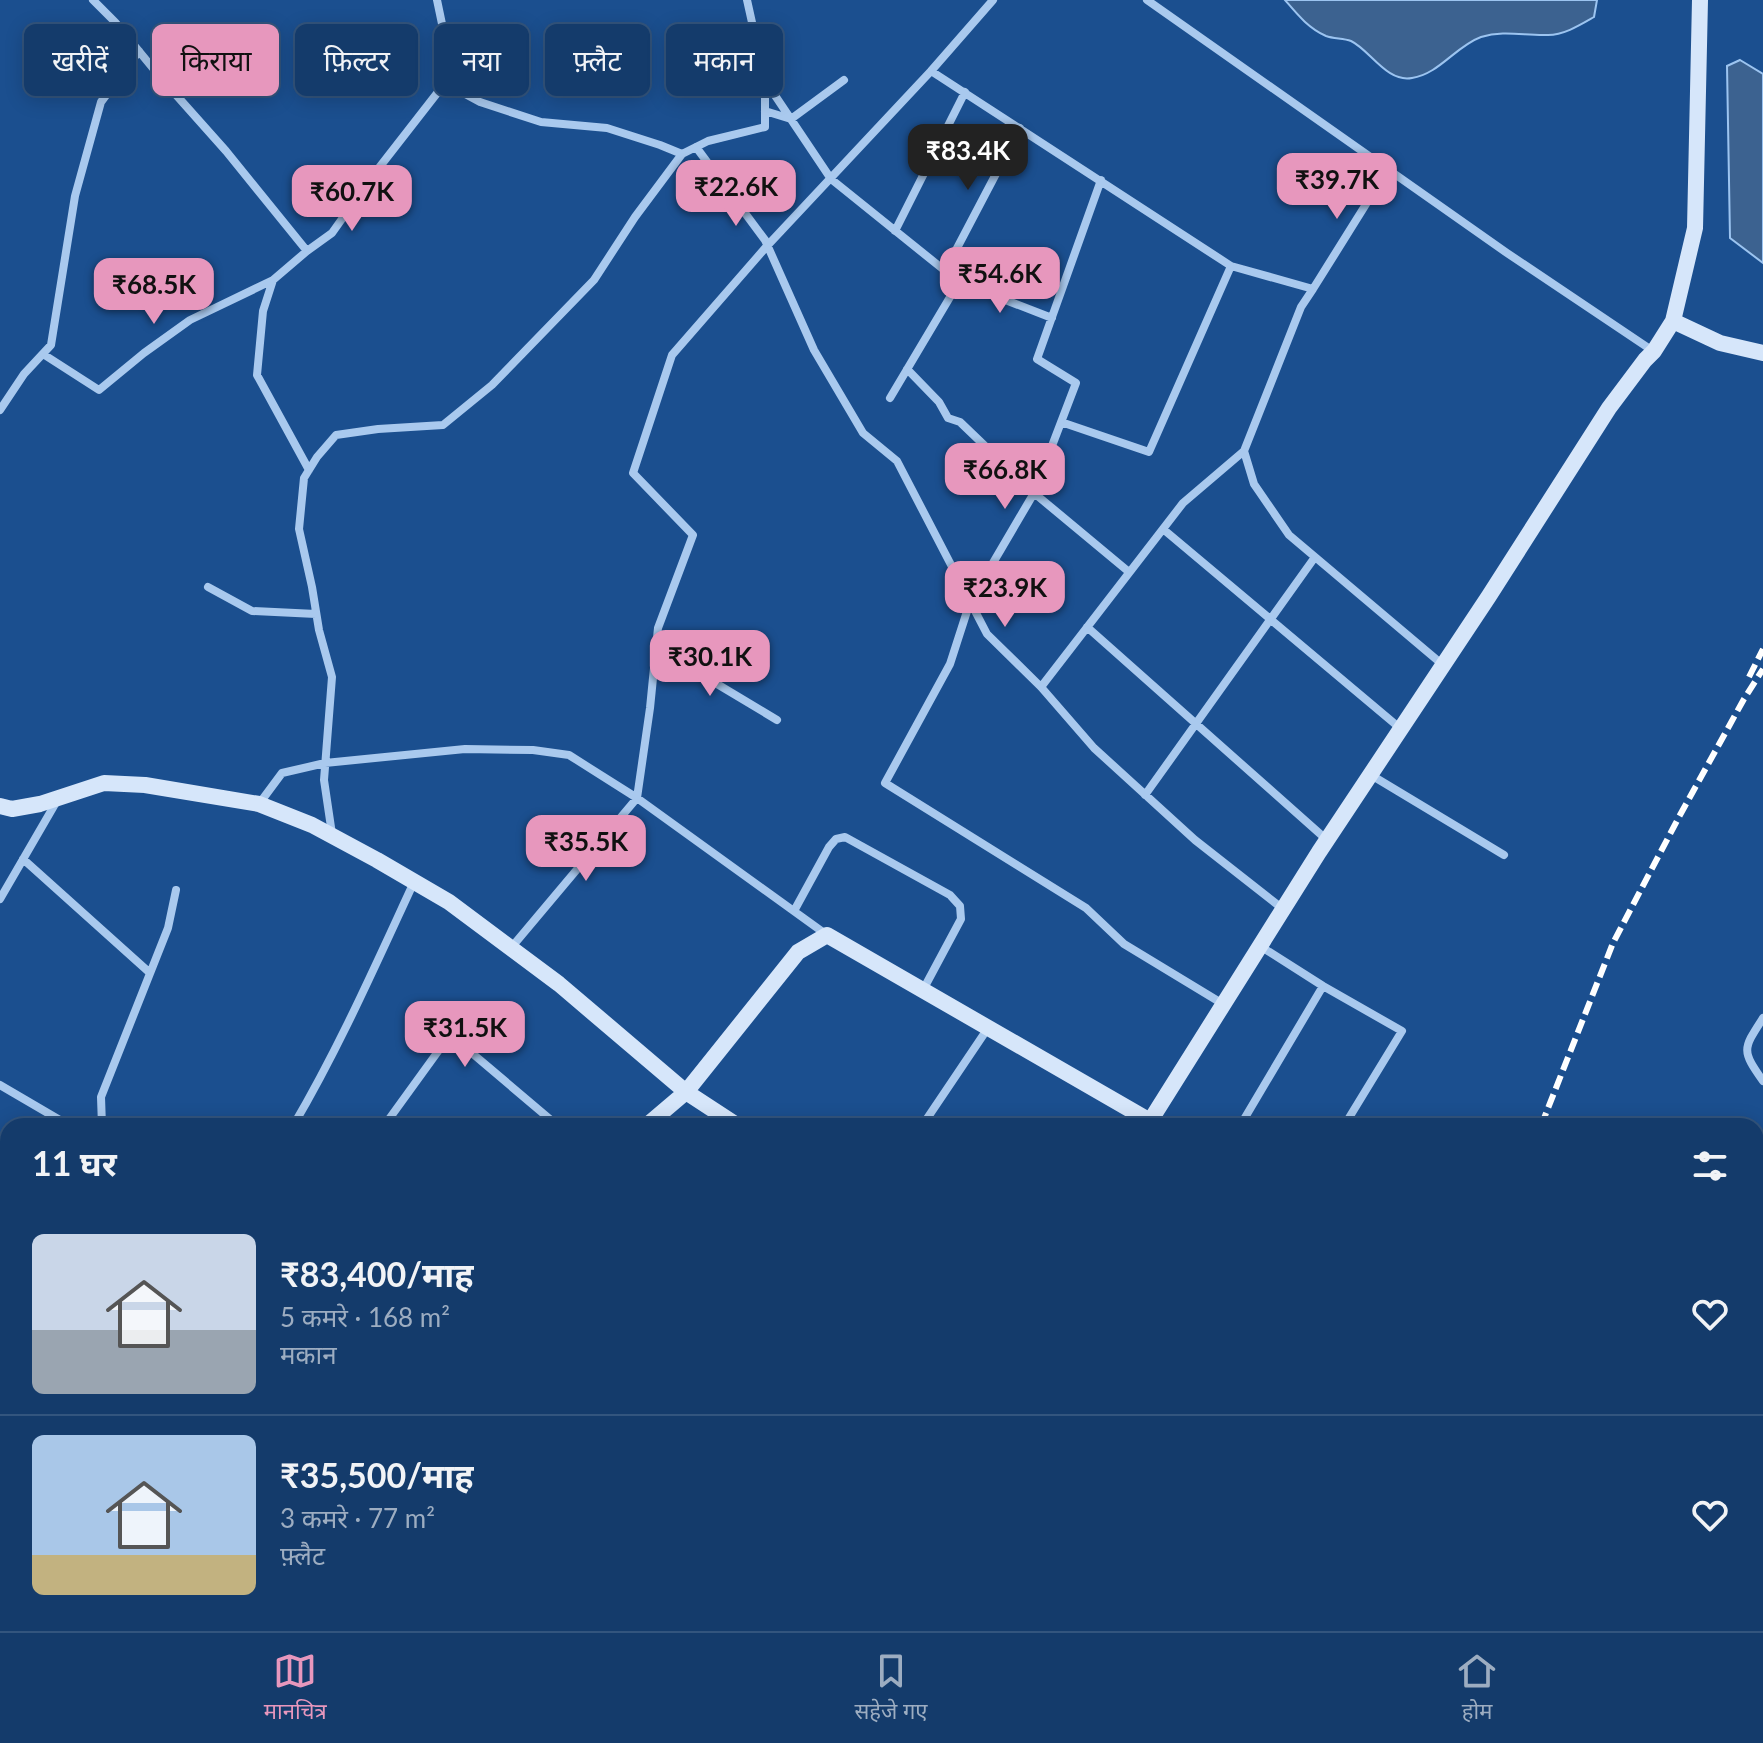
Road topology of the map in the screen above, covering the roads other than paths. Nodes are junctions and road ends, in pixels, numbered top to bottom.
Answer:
1 (93, 0) edge
2 (437, 0) edge
3 (747, 0) edge
4 (993, 0) edge
5 (1147, 0) edge
6 (1700, 0) edge
7 (442, 24) edge
8 (752, 24) edge
9 (139, 51) junction
10 (931, 71) junction
11 (844, 80) dead end
12 (965, 92) junction
13 (435, 96) edge
14 (469, 96) edge
15 (765, 96) edge
16 (775, 96) edge
17 (765, 111) junction
18 (791, 119) junction
19 (1020, 128) junction
20 (696, 147) junction
21 (682, 154) junction
22 (1388, 169) junction
23 (831, 179) junction
24 (1101, 180) junction
25 (895, 231) junction
26 (767, 246) junction
27 (307, 251) junction
28 (1231, 266) junction
29 (945, 271) junction
30 (273, 280) junction
31 (959, 282) junction
32 (1313, 289) junction
33 (1052, 318) junction
34 (1673, 321) junction
35 (1654, 351) junction
36 (1763, 353) edge
37 (43, 354) junction
38 (907, 369) junction
39 (890, 398) dead end
40 (0, 410) edge
41 (1061, 422) junction
42 (1244, 451) junction
43 (309, 470) junction
44 (1034, 493) junction
45 (1163, 529) junction
46 (1315, 557) junction
47 (1129, 572) junction
48 (208, 587) dead end
49 (970, 602) junction
50 (316, 614) junction
51 (1271, 619) junction
52 (1087, 627) junction
53 (656, 651) junction
54 (1443, 665) junction
55 (1041, 687) junction
56 (777, 720) dead end
57 (1196, 723) junction
58 (1401, 729) junction
59 (325, 763) junction
60 (1370, 774) junction
61 (1145, 795) junction
62 (58, 798) junction
63 (637, 798) junction
64 (259, 804) junction
65 (0, 806) edge
66 (333, 836) junction
67 (1327, 840) junction
68 (1504, 855) dead end
69 (23, 859) junction
70 (414, 882) junction
71 (176, 890) dead end
72 (0, 899) edge
73 (1283, 909) junction
74 (794, 911) junction
75 (827, 935) junction
76 (1260, 946) junction
77 (511, 948) junction
78 (150, 973) junction
79 (1323, 986) junction
80 (923, 990) junction
81 (1223, 1004) junction
82 (1763, 1018) edge
83 (989, 1028) junction
84 (1763, 1081) edge
85 (0, 1085) edge
86 (686, 1092) junction
87 (56, 1118) edge
88 (102, 1118) edge
89 (298, 1118) edge
90 (390, 1118) edge
91 (549, 1118) edge
92 (655, 1118) edge
93 (726, 1118) edge
94 (927, 1118) edge
95 (1142, 1118) edge
96 (1156, 1118) edge
97 (1245, 1118) edge
98 (1349, 1118) edge

1 - 9 street
2 - 7 street
3 - 8 street
4 - 10 street
5 - 22 street
6 - 34 street
9 - 27 street
9 - 37 street
10 - 12 street
10 - 23 street
11 - 18 street
12 - 19 street
12 - 25 street
13 - 27 street
14 - 21 street
15 - 17 street
16 - 18 street
17 - 18 street
17 - 20 street
18 - 23 street
19 - 24 street
19 - 29 street
20 - 21 street
20 - 26 street
21 - 43 street
22 - 32 street
22 - 35 street
23 - 25 street
23 - 26 street
24 - 28 street
24 - 33 street
25 - 29 street
26 - 49 street
26 - 53 street
27 - 30 street
28 - 32 street
28 - 41 street
29 - 31 street
30 - 37 street
30 - 43 street
31 - 33 street
31 - 38 street
32 - 42 street
33 - 41 street
34 - 35 street
34 - 36 street
35 - 54 street
37 - 40 street
38 - 39 street
38 - 44 street
41 - 44 street
42 - 45 street
42 - 46 street
43 - 50 street
44 - 47 street
44 - 49 street
45 - 47 street
45 - 51 street
46 - 51 street
46 - 54 street
47 - 52 street
48 - 50 street
49 - 55 street
49 - 81 street
50 - 59 street
51 - 57 street
51 - 58 street
52 - 55 street
52 - 57 street
53 - 56 street
53 - 63 street
54 - 58 street
55 - 61 street
57 - 61 street
57 - 67 street
58 - 60 street
59 - 63 street
59 - 64 street
59 - 66 street
60 - 67 street
60 - 68 street
61 - 73 street
62 - 64 street
62 - 65 street
62 - 69 street
63 - 74 street
63 - 77 street
64 - 66 street
66 - 70 street
67 - 73 street
69 - 72 street
69 - 78 street
70 - 77 street
70 - 89 street
71 - 78 street
73 - 76 street
74 - 75 street
74 - 80 street
75 - 80 street
75 - 86 street
76 - 79 street
76 - 81 street
77 - 86 street
78 - 88 street
79 - 97 street
79 - 98 street
80 - 83 street
81 - 96 street
82 - 84 street
83 - 94 street
83 - 95 street
85 - 87 street
86 - 92 street
86 - 93 street
90 - 91 street

